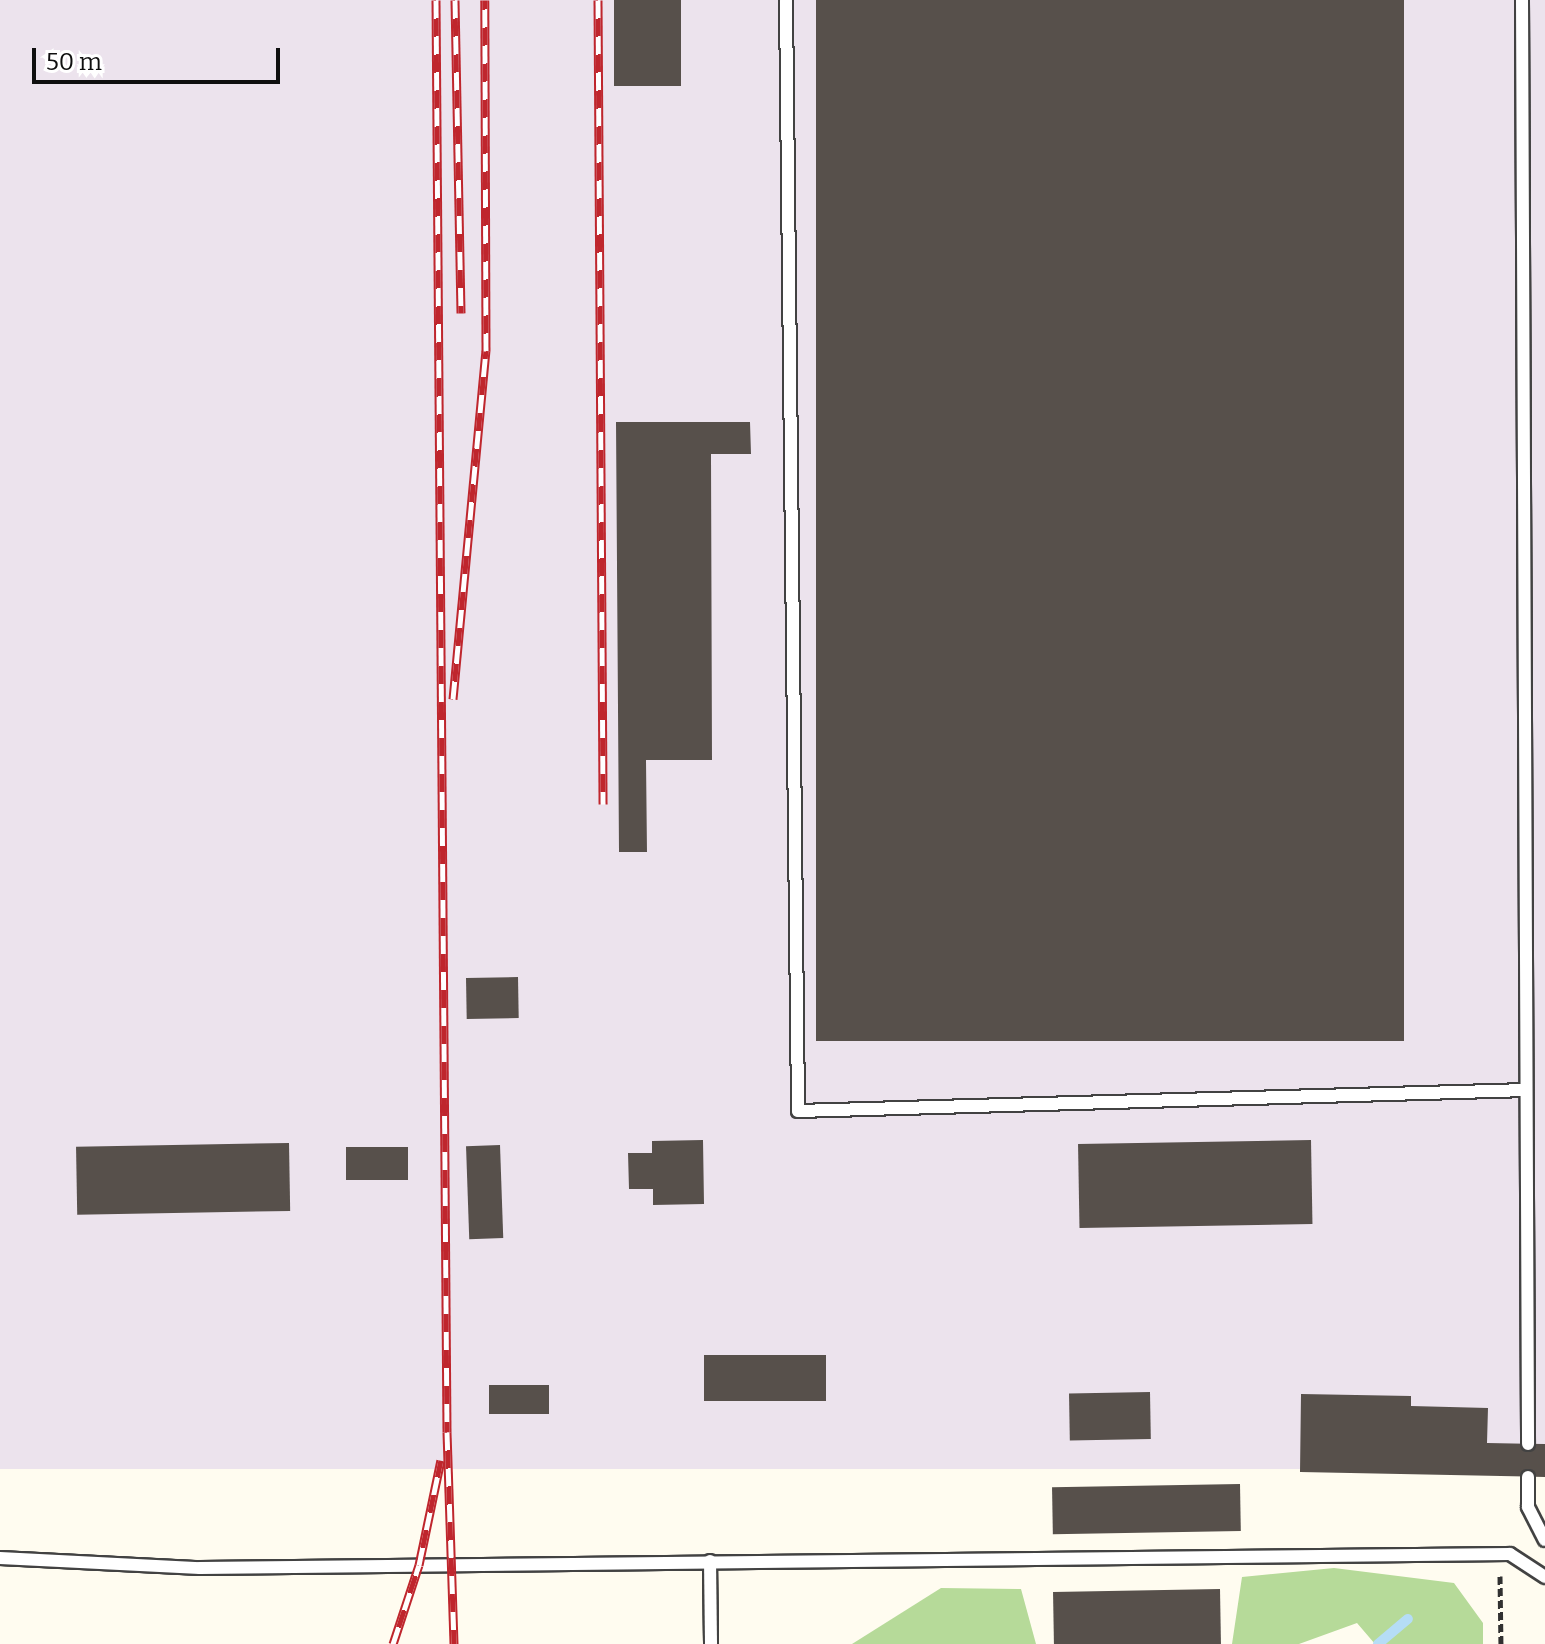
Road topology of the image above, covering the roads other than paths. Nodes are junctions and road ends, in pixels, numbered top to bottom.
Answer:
1 (786, 0) edge
2 (1522, 0) edge
3 (1526, 1090) junction
4 (1528, 1444) dead end
5 (1528, 1477) dead end
6 (1545, 1540) edge
7 (0, 1558) edge
8 (710, 1561) junction
9 (1545, 1577) edge
10 (711, 1644) edge

1 - 3 lane
2 - 3 lane
3 - 4 lane
5 - 6 lane
7 - 8 lane
8 - 9 lane
8 - 10 lane

